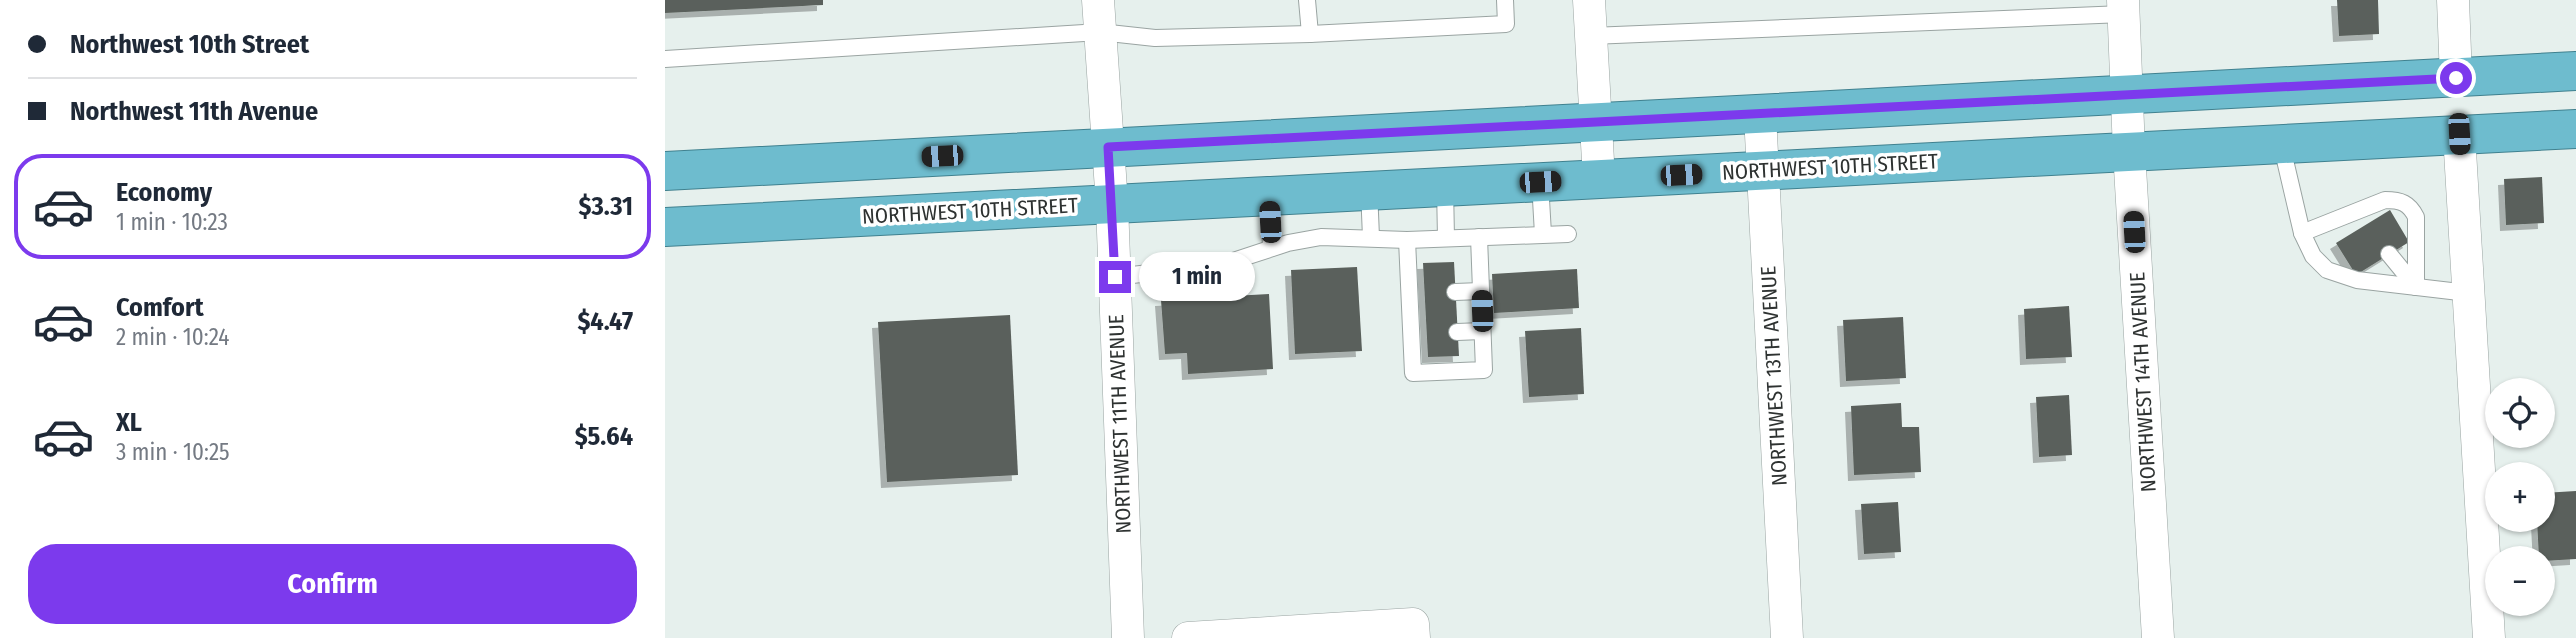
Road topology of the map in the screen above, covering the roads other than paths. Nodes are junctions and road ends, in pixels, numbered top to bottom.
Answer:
1 (1098, 0) edge
2 (1307, 0) edge
3 (1505, 0) edge
4 (1589, 0) edge
5 (2453, 0) edge
6 (2123, 7) edge
7 (1100, 32) junction
8 (1310, 34) junction
9 (1591, 36) junction
10 (665, 59) edge
11 (2576, 71) edge
12 (2456, 78) junction
13 (2127, 95) junction
14 (1760, 115) junction
15 (1596, 123) junction
16 (2576, 129) edge
17 (2459, 134) junction
18 (2281, 143) junction
19 (1108, 147) junction
20 (2129, 151) junction
21 (1763, 170) junction
22 (665, 171) edge
23 (1599, 179) junction
24 (1540, 182) junction
25 (1445, 187) junction
26 (1369, 190) junction
27 (1269, 196) junction
28 (1112, 204) junction
29 (2358, 210) junction
30 (2367, 224) dead end
31 (665, 227) edge
32 (2302, 233) junction
33 (1543, 234) junction
34 (1568, 234) dead end
35 (1371, 237) junction
36 (1479, 237) junction
37 (1446, 238) junction
38 (1408, 240) junction
39 (1271, 248) junction
40 (2389, 254) dead end
41 (1115, 277) junction
42 (2416, 286) junction
43 (1481, 291) junction
44 (1455, 292) dead end
45 (2469, 293) junction
46 (1482, 331) junction
47 (1457, 332) dead end
48 (1413, 631) edge
49 (1128, 638) edge
50 (1188, 638) edge
51 (1787, 638) edge
52 (2158, 638) edge
53 (2489, 638) edge

1 - 7 street, NORTHWEST 11TH AVENUE
2 - 8 lane
3 - 8 lane
4 - 9 street
5 - 12 street
6 - 9 lane
6 - 13 street, NORTHWEST 14TH AVENUE
7 - 8 lane
7 - 10 lane
7 - 19 street, NORTHWEST 11TH AVENUE
9 - 15 street
11 - 12 highway
12 - 13 highway
13 - 14 highway
13 - 20 street, NORTHWEST 14TH AVENUE
14 - 15 highway
14 - 21 street, NORTHWEST 13TH AVENUE
15 - 19 highway
15 - 23 street
16 - 17 highway, NORTHWEST 10TH STREET
17 - 18 highway, NORTHWEST 10TH STREET
17 - 45 street
18 - 20 highway, NORTHWEST 10TH STREET
18 - 32 lane
19 - 22 highway
19 - 28 street, NORTHWEST 11TH AVENUE
20 - 21 highway, NORTHWEST 10TH STREET
20 - 52 street, NORTHWEST 14TH AVENUE
21 - 23 highway, NORTHWEST 10TH STREET
21 - 51 street, NORTHWEST 13TH AVENUE
23 - 24 highway, NORTHWEST 10TH STREET
24 - 25 highway, NORTHWEST 10TH STREET
24 - 33 lane
25 - 26 highway, NORTHWEST 10TH STREET
25 - 37 lane
26 - 27 highway, NORTHWEST 10TH STREET
26 - 35 lane
27 - 28 highway, NORTHWEST 10TH STREET
27 - 39 lane
28 - 31 highway, NORTHWEST 10TH STREET
28 - 41 street, NORTHWEST 11TH AVENUE
29 - 30 lane
29 - 32 lane
29 - 42 lane
32 - 42 lane
33 - 34 lane
33 - 36 lane
35 - 38 lane
35 - 39 lane
36 - 37 lane
36 - 43 lane
37 - 38 lane
38 - 46 lane
39 - 41 lane
40 - 42 lane
41 - 49 street, NORTHWEST 11TH AVENUE
42 - 45 lane
43 - 44 lane
43 - 46 lane
45 - 53 street
46 - 47 lane
48 - 50 street

